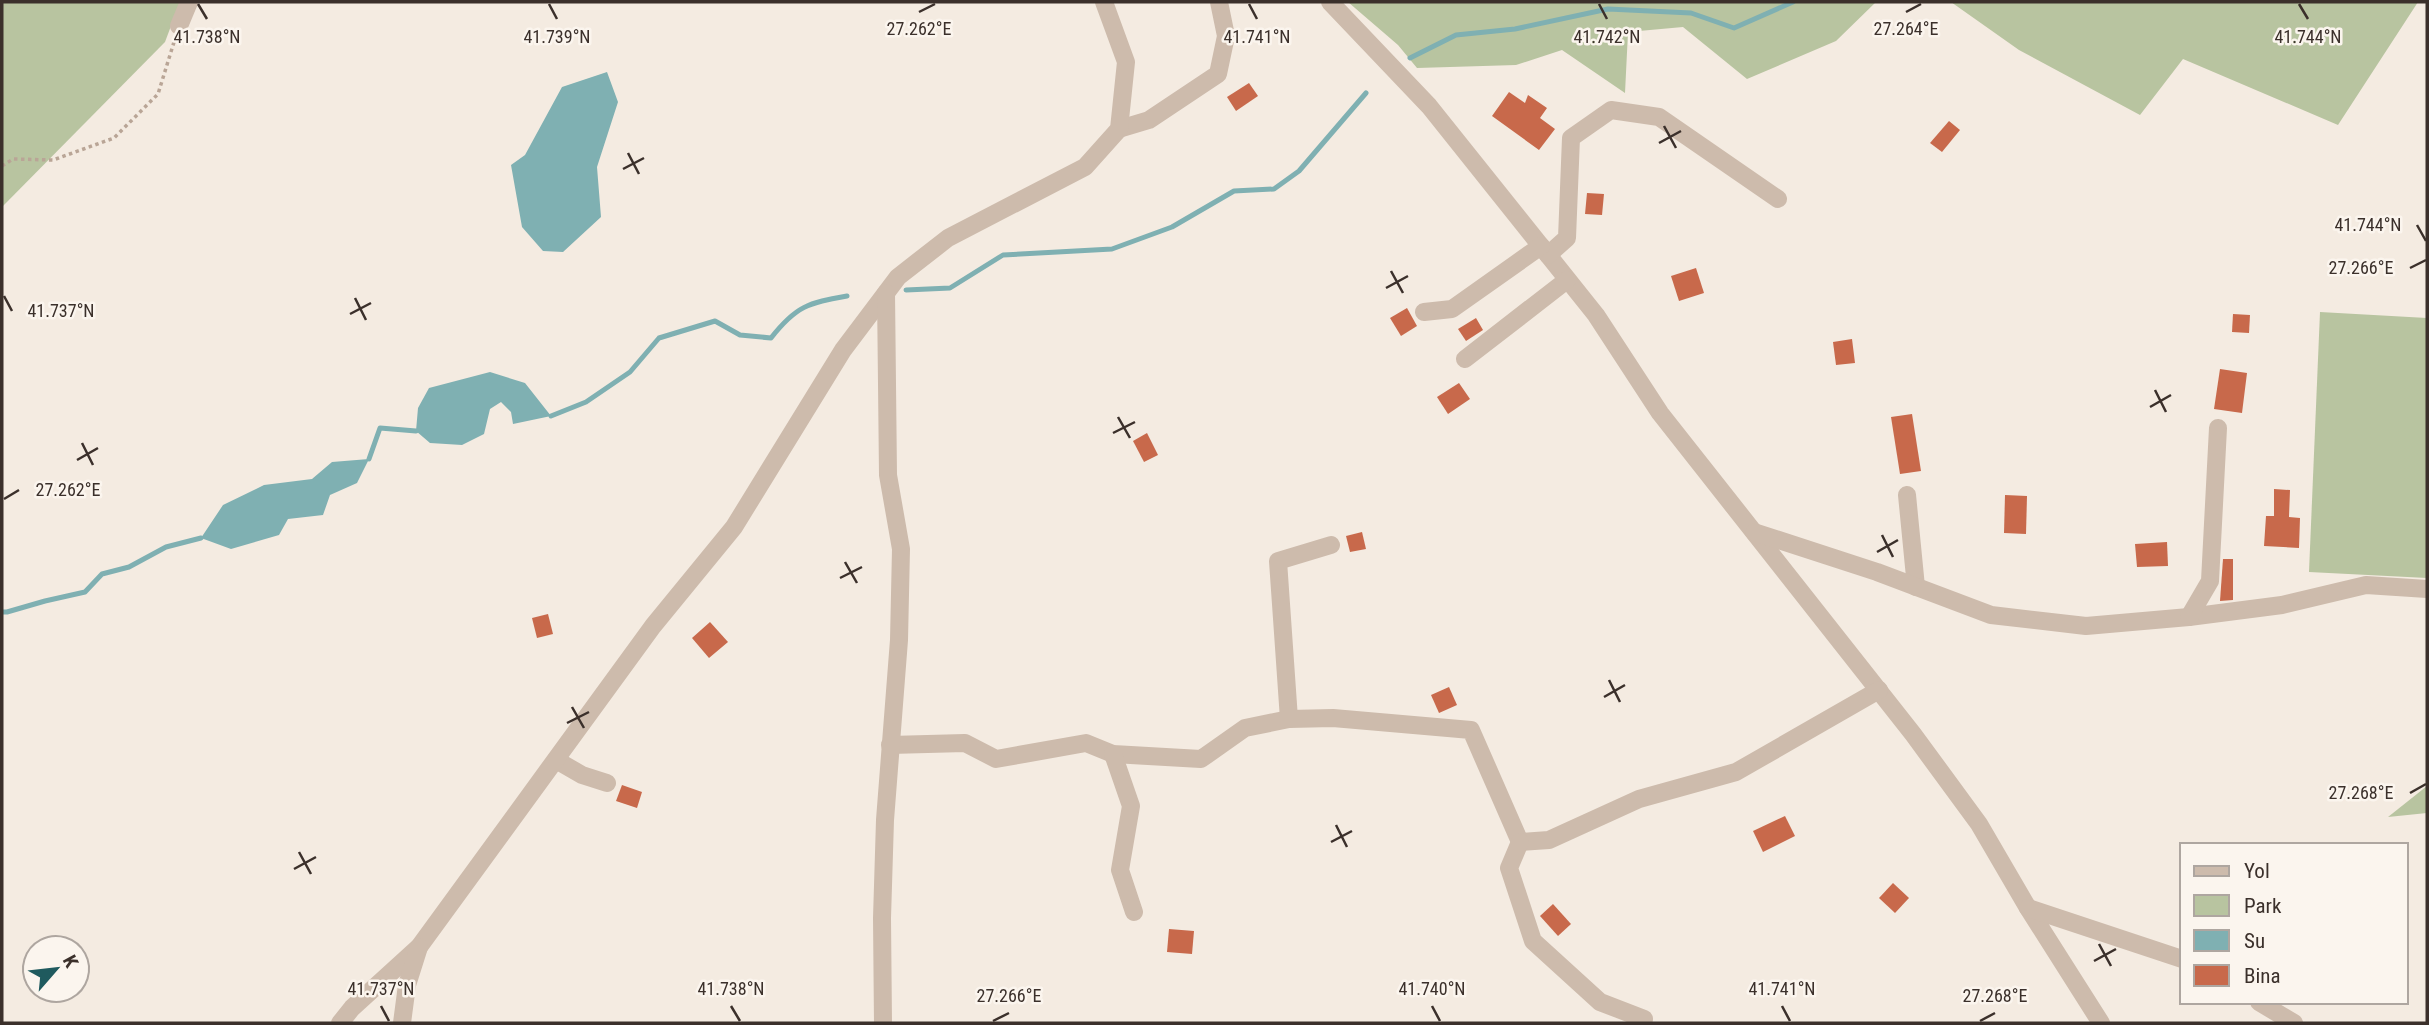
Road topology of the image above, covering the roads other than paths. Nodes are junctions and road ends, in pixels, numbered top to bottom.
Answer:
1 (189, 2) edge
2 (1104, 2) edge
3 (1219, 2) edge
4 (1330, 2) edge
5 (179, 26) road end
6 (1119, 129) junction
7 (1777, 199) dead end
8 (1544, 251) junction
9 (1567, 280) junction
10 (886, 293) junction
11 (1424, 312) dead end
12 (1465, 359) dead end
13 (2218, 428) dead end
14 (1907, 495) dead end
15 (1754, 532) junction
16 (1331, 545) dead end
17 (1916, 587) junction
18 (2427, 589) edge
19 (2189, 617) junction
20 (1879, 690) junction
21 (1289, 719) junction
22 (890, 745) junction
23 (1113, 754) junction
24 (556, 760) junction
25 (607, 783) dead end
26 (1520, 842) junction
27 (2028, 908) junction
28 (1134, 912) dead end
29 (419, 947) junction
30 (2180, 958) edge
31 (2262, 1004) edge
32 (1643, 1019) dead end
33 (340, 1023) edge
34 (402, 1023) edge
35 (883, 1023) edge
36 (2101, 1023) edge
37 (2294, 1023) edge

1 - 5 street
2 - 6 street
3 - 6 street
4 - 8 street
6 - 10 street
7 - 8 street
8 - 9 street
8 - 11 street
9 - 12 street
9 - 15 street
10 - 22 street
10 - 24 street
13 - 19 street
14 - 17 street
15 - 17 street
15 - 20 street
16 - 21 street
17 - 19 street
18 - 19 street
20 - 26 street
20 - 27 street
21 - 23 street
21 - 26 street
22 - 23 street
22 - 35 street
23 - 28 street
24 - 25 street
24 - 29 street
26 - 32 street
27 - 30 street
27 - 36 street
29 - 33 street
29 - 34 street
31 - 37 street

